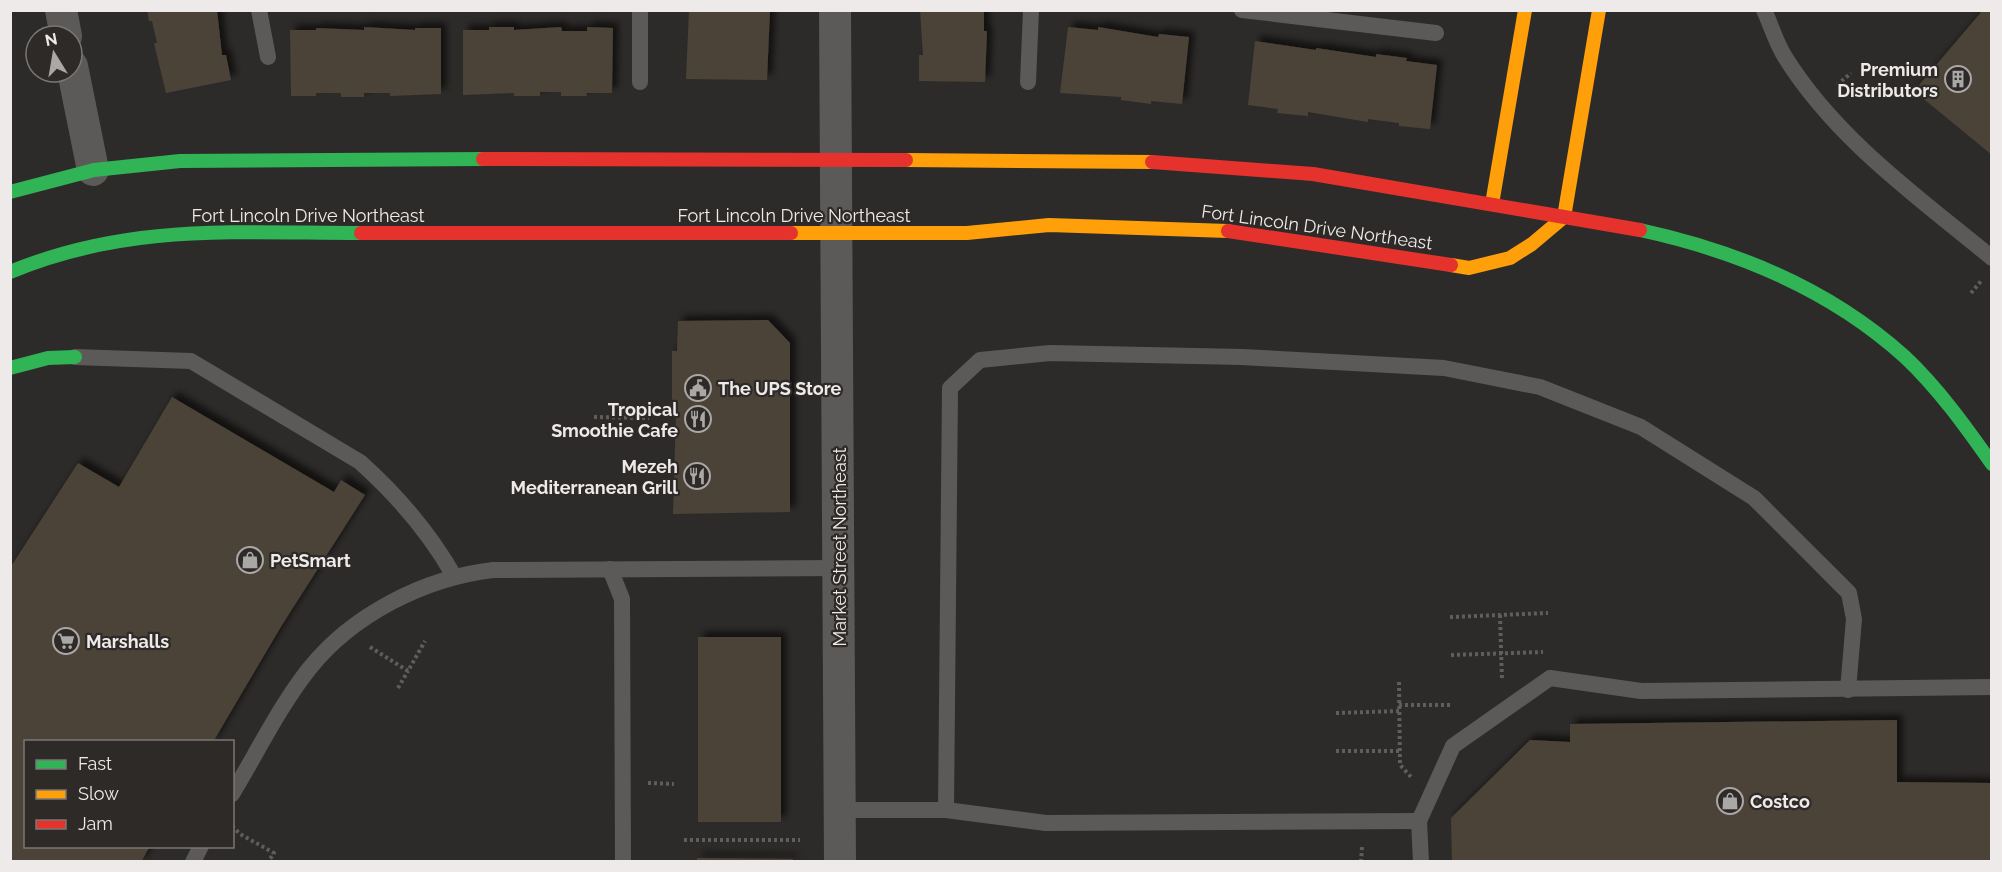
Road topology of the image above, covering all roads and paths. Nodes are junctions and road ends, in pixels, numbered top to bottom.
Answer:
1 (259, 10) edge
2 (640, 10) edge
3 (835, 10) edge
4 (1031, 10) edge
5 (1242, 10) edge
6 (1526, 10) edge
7 (1599, 10) edge
8 (1764, 10) edge
9 (1436, 33) dead end
10 (267, 57) dead end
11 (640, 82) dead end
12 (1028, 82) dead end
13 (76, 84) edge
14 (835, 161) junction
15 (93, 170) junction
16 (10, 192) edge
17 (1492, 204) junction
18 (1564, 216) junction
19 (836, 233) junction
20 (1992, 258) edge
21 (10, 272) edge
22 (75, 357) joint
23 (10, 368) edge
24 (594, 417) dead end
25 (649, 418) dead end
26 (1992, 464) edge
27 (839, 568) junction
28 (610, 569) junction
29 (454, 576) junction
30 (1548, 613) dead end
31 (1450, 616) dead end
32 (350, 631) junction
33 (425, 641) dead end
34 (1549, 652) dead end
35 (1451, 655) dead end
36 (408, 671) junction
37 (1399, 682) dead end
38 (1992, 687) edge
39 (398, 688) dead end
40 (1848, 690) junction
41 (1399, 705) junction
42 (1452, 705) dead end
43 (1400, 711) junction
44 (1336, 713) dead end
45 (1336, 751) dead end
46 (1400, 751) junction
47 (234, 791) edge
48 (1430, 796) junction
49 (840, 810) junction
50 (946, 810) junction
51 (1419, 820) junction
52 (234, 828) edge
53 (684, 840) dead end
54 (800, 840) dead end
55 (268, 861) edge
56 (623, 861) edge
57 (840, 861) edge
58 (1421, 861) edge

1 - 10 lane
2 - 11 lane
3 - 14 street, Market Street Northeast
4 - 12 lane
5 - 9 lane
6 - 17 street
7 - 18 street
8 - 20 lane
13 - 15 street
14 - 15 street
14 - 17 street
14 - 19 street, Market Street Northeast
15 - 16 street
17 - 18 street
18 - 19 street, Fort Lincoln Drive Northeast
18 - 26 street
19 - 21 street, Fort Lincoln Drive Northeast
19 - 27 street, Market Street Northeast
22 - 23 street
22 - 29 lane
24 - 25 path
27 - 28 lane
27 - 49 street, Market Street Northeast
28 - 29 lane
28 - 56 lane
29 - 32 lane
30 - 31 path
32 - 36 path
32 - 47 lane
33 - 36 path
34 - 35 path
36 - 39 path
37 - 41 path
38 - 40 lane
40 - 48 lane
40 - 50 lane
41 - 42 path
41 - 43 path
43 - 44 path
43 - 46 path
45 - 46 path
46 - 48 path
48 - 51 lane
49 - 50 lane
49 - 57 street, Market Street Northeast
50 - 51 lane
51 - 58 lane
52 - 55 path
53 - 54 path

